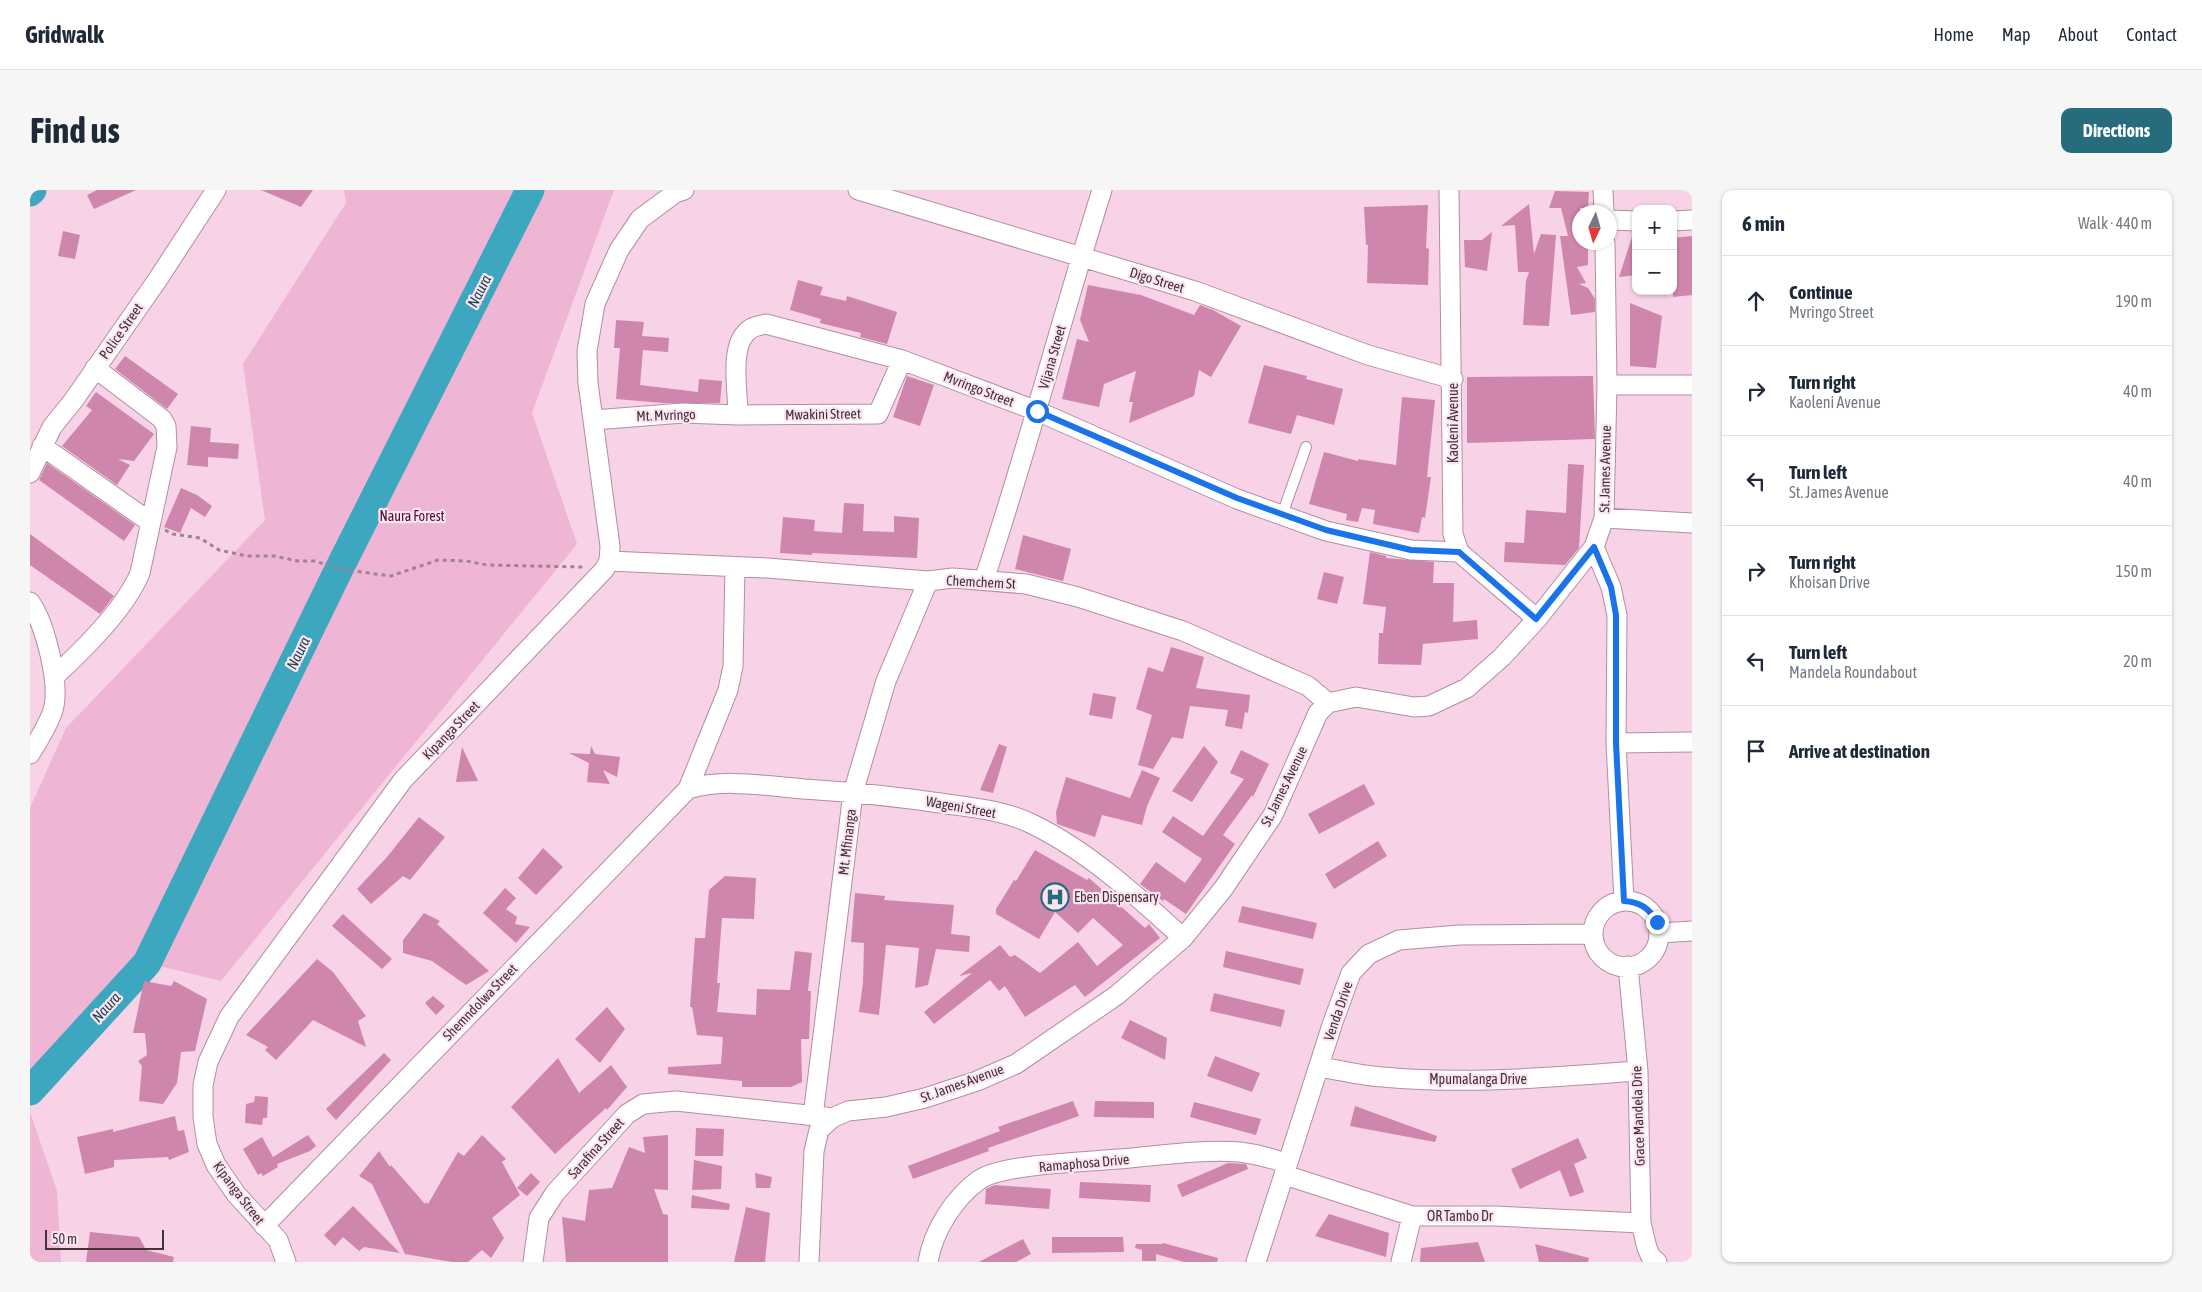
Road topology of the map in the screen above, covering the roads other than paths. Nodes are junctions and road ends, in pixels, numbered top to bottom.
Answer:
1 (216, 190) edge
2 (684, 190) edge
3 (858, 190) edge
4 (1102, 190) edge
5 (1449, 190) edge
6 (1603, 190) edge
7 (1604, 205) edge
8 (1617, 220) edge
9 (1692, 220) edge
10 (1632, 221) edge
11 (1677, 221) edge
12 (1605, 250) edge
13 (1081, 257) junction
14 (902, 360) junction
15 (95, 368) junction
16 (1453, 379) junction
17 (1607, 385) junction
18 (1692, 385) edge
19 (1037, 411) junction
20 (738, 415) junction
21 (594, 420) junction
22 (42, 446) junction
23 (1306, 447) dead end
24 (30, 473) edge
25 (1282, 515) junction
26 (1604, 518) junction
27 (150, 522) junction
28 (1692, 523) edge
29 (1594, 547) junction
30 (1459, 552) junction
31 (606, 565) junction
32 (735, 567) junction
33 (984, 580) junction
34 (928, 581) junction
35 (30, 602) edge
36 (1536, 619) junction
37 (55, 676) junction
38 (1328, 703) junction
39 (1692, 742) edge
40 (1616, 743) junction
41 (30, 754) edge
42 (694, 787) junction
43 (853, 792) junction
44 (1624, 901) junction
45 (1692, 931) edge
46 (1659, 933) junction
47 (1593, 934) junction
48 (1183, 938) junction
49 (1628, 966) junction
50 (1319, 1067) junction
51 (1638, 1071) junction
52 (823, 1117) junction
53 (1286, 1169) junction
54 (1412, 1216) junction
55 (1641, 1222) junction
56 (264, 1226) junction
57 (286, 1262) edge
58 (533, 1262) edge
59 (810, 1262) edge
60 (928, 1262) edge
61 (1256, 1262) edge
62 (1401, 1262) edge
63 (1657, 1262) edge

1 - 15 street, Police Street
2 - 21 street
3 - 13 street, Digo Street
4 - 13 street, Vijana Street
5 - 16 street, Kaoleni Avenue
6 - 7 street
8 - 10 street
9 - 11 street
12 - 17 street, St. James Avenue
13 - 16 street, Digo Street
13 - 19 street, Vijana Street
14 - 19 street, Mvringo Street
14 - 20 street, Mwakini Street
14 - 20 street, Mvringo Street
15 - 22 street, Police Street
15 - 27 street
16 - 30 street, Kaoleni Avenue
17 - 18 street
17 - 26 street, St. James Avenue
19 - 25 street, Mvringo Street
19 - 33 street, Vijana Street
20 - 21 street, Mt. Mvringo
21 - 31 street
22 - 24 street, Police Street
22 - 27 street
23 - 25 lane
25 - 30 street, Mvringo Street
26 - 28 street
26 - 29 street, St. James Avenue
27 - 37 street
29 - 36 street, St. James Avenue
29 - 40 street
30 - 36 street
31 - 32 street, Chemchem St
31 - 56 street, Kipanga Street
32 - 34 street, Chemchem St
32 - 42 street
33 - 34 street, Chemchem St
33 - 38 street, Chemchem St
34 - 43 street, Mt. Mfinanga
35 - 37 street
36 - 38 street, St. James Avenue
37 - 41 street
38 - 48 street, St. James Avenue
39 - 40 street
40 - 44 street
42 - 43 street, Wageni Street
42 - 56 street, Shemndolwa Street
43 - 48 street, Wageni Street
43 - 52 street, Mt. Mfinanga
44 - 46 street
44 - 47 street
45 - 46 street
46 - 49 street
47 - 49 street
47 - 50 street, Venda Drive
48 - 52 street, St. James Avenue
49 - 51 street, Grace Mandela Drie
50 - 51 street, Mpumalanga Drive
50 - 53 street, Venda Drive
51 - 55 street, Grace Mandela Drie
52 - 58 street, Sarafina Street
52 - 59 street
53 - 54 street, OR Tambo Dr
53 - 60 street, Ramaphosa Drive
53 - 61 street, Venda Drive
54 - 55 street, OR Tambo Dr
54 - 62 street
55 - 63 street, Grace Mandela Drie
56 - 57 street, Kipanga Street

